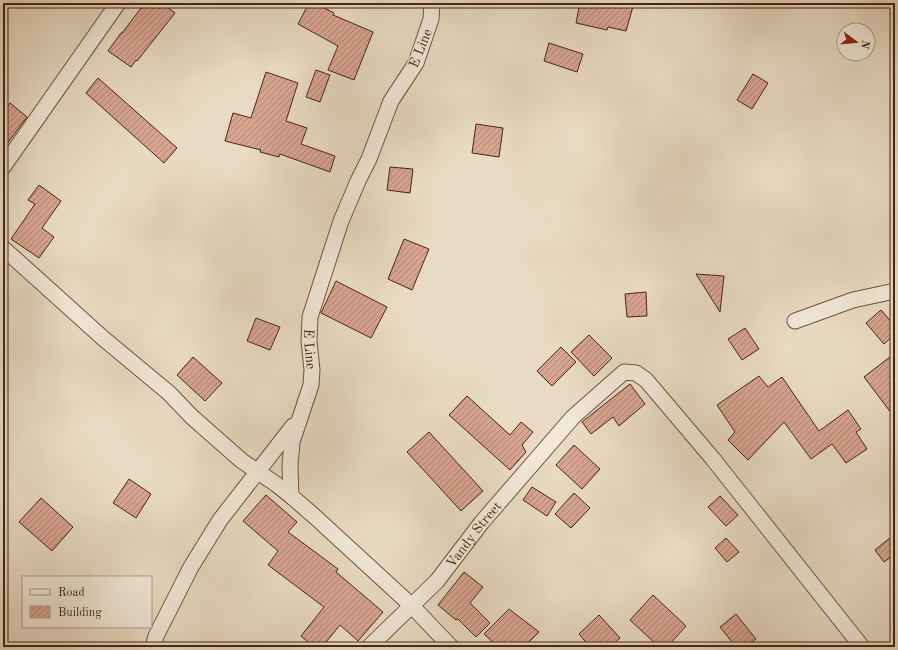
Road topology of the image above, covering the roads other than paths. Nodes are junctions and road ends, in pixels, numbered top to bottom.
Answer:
1 (118, 3) edge
2 (432, 3) edge
3 (3, 167) edge
4 (3, 248) edge
5 (895, 291) edge
6 (796, 321) dead end
7 (302, 415) junction
8 (259, 472) junction
9 (291, 496) junction
10 (412, 606) junction
11 (153, 647) edge
12 (369, 647) edge
13 (451, 647) edge
14 (862, 647) edge

1 - 3 street
2 - 7 street, E Line
4 - 8 street
5 - 6 street
7 - 8 street
7 - 9 street, E Line
8 - 9 street
8 - 11 street
9 - 10 street
10 - 12 street, Vandy Street
10 - 13 street
10 - 14 street, Vandy Street

